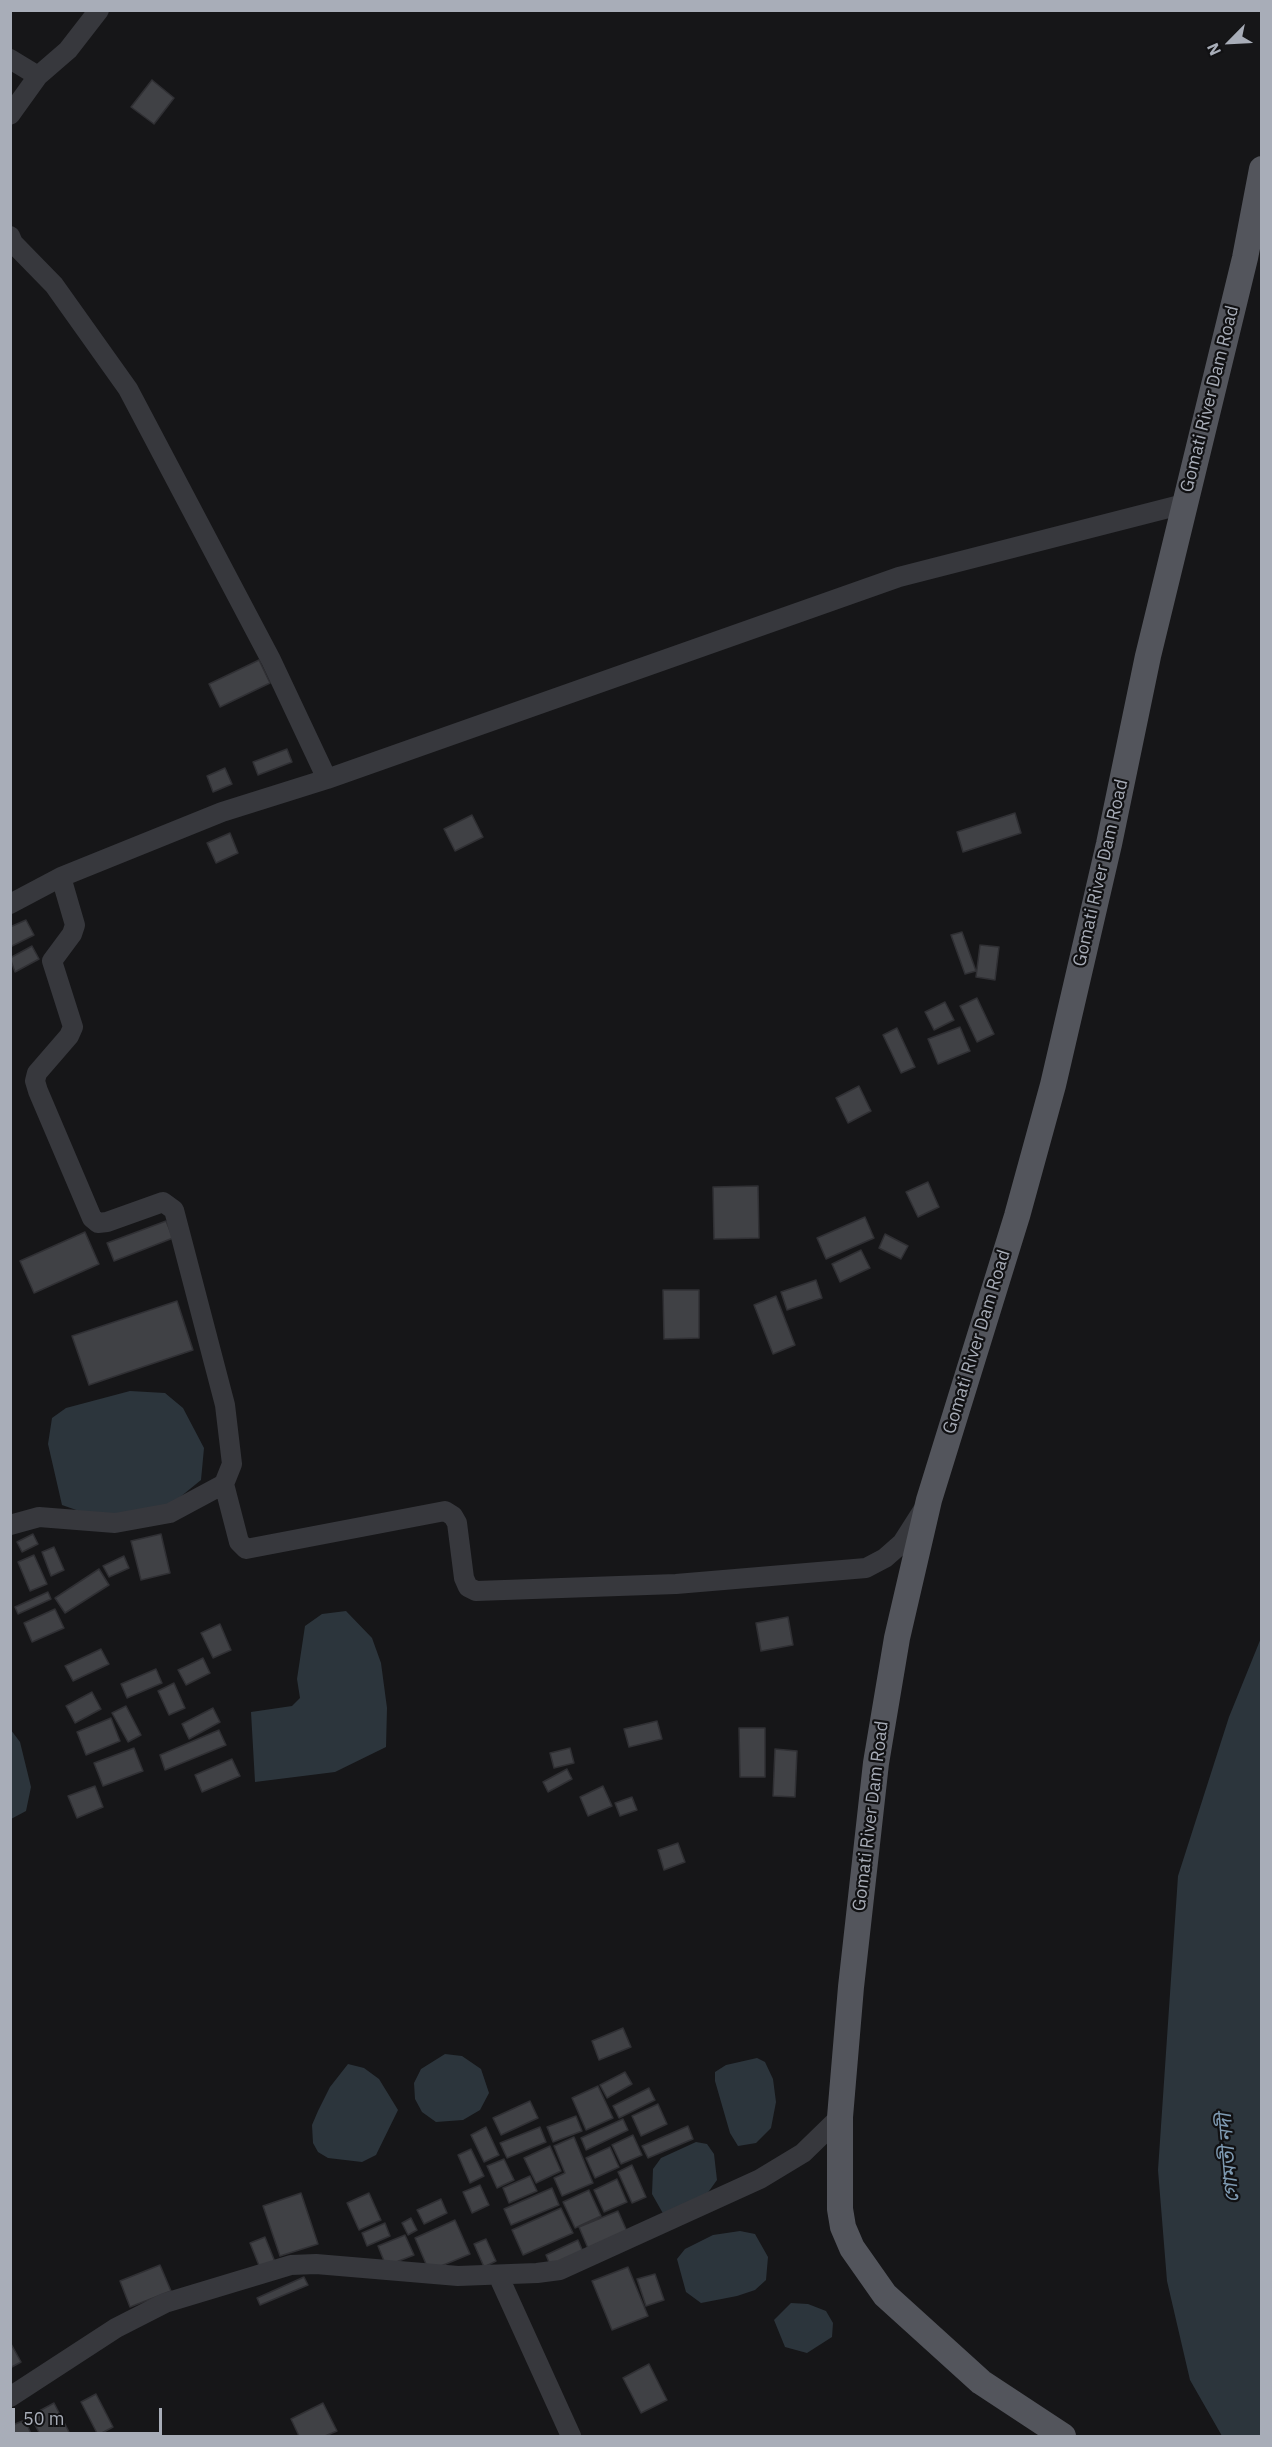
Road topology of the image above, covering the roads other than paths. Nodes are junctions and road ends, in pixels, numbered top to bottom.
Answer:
1 (99, 10) edge
2 (10, 59) edge
3 (38, 76) junction
4 (10, 116) edge
5 (1262, 169) edge
6 (10, 236) edge
7 (1184, 504) junction
8 (327, 779) junction
9 (61, 877) junction
10 (10, 904) edge
11 (224, 1484) junction
12 (929, 1500) junction
13 (10, 1525) edge
14 (840, 2117) junction
15 (498, 2275) junction
16 (10, 2397) edge
17 (571, 2436) edge
18 (1063, 2436) edge

1 - 3 street
2 - 3 street
3 - 4 street
5 - 7 main road, Gomati River Dam Road
6 - 8 street
7 - 8 street
7 - 12 main road, Gomati River Dam Road
8 - 9 street
9 - 10 street
9 - 11 street
11 - 12 street
11 - 13 street
12 - 14 main road, Gomati River Dam Road
14 - 15 street
14 - 18 main road, Gomati River Dam Road
15 - 16 street
15 - 17 street

